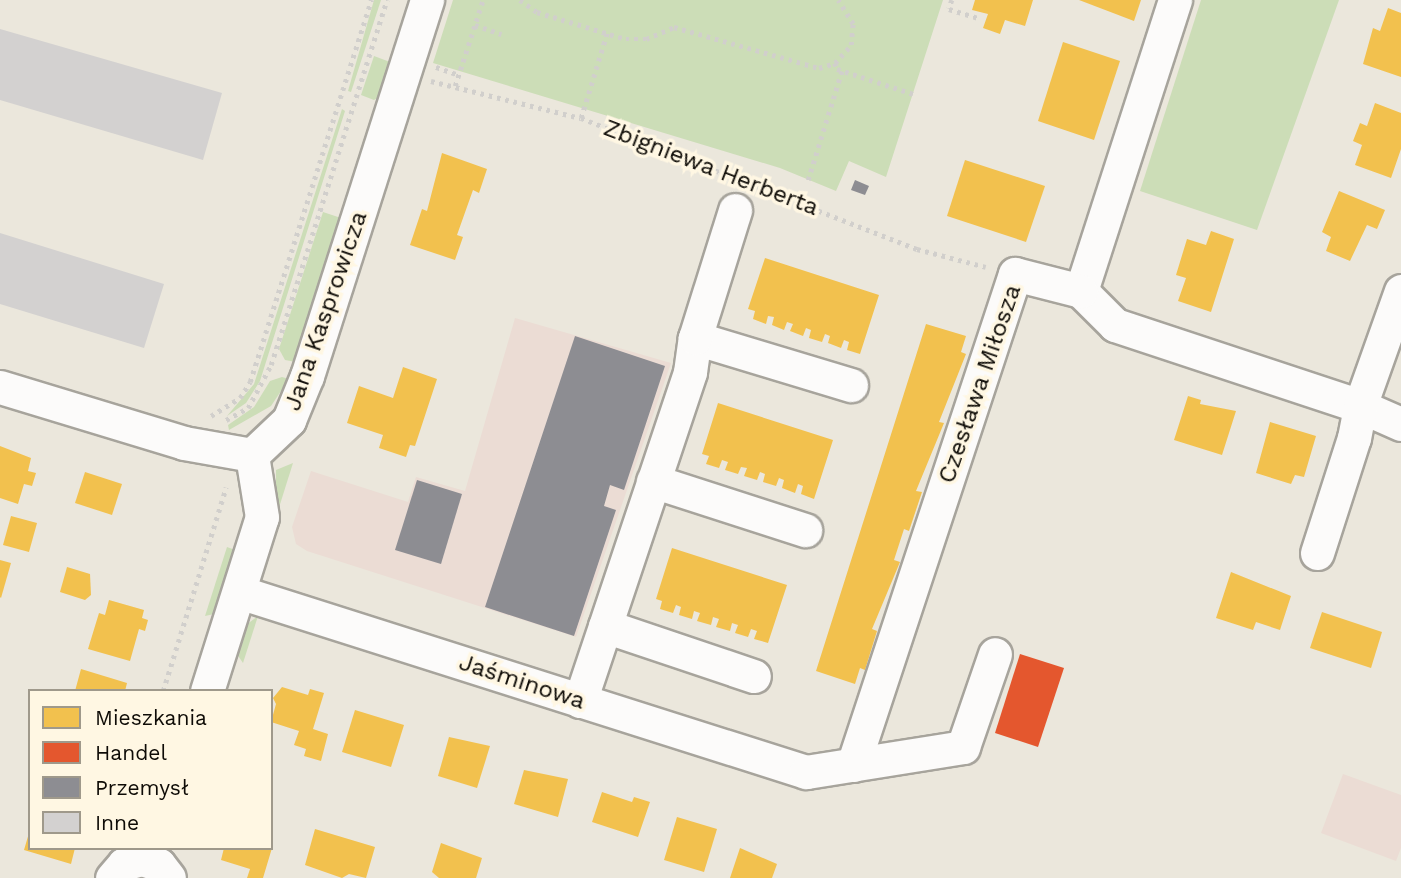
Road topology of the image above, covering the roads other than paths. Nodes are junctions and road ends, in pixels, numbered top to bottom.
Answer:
1 (427, 0) edge
2 (1175, 0) edge
3 (736, 210) dead end
4 (1081, 291) junction
5 (1401, 291) edge
6 (695, 338) junction
7 (851, 385) dead end
8 (0, 387) edge
9 (1360, 406) junction
10 (1401, 424) edge
11 (252, 455) junction
12 (653, 481) junction
13 (805, 530) dead end
14 (1317, 553) dead end
15 (239, 592) junction
16 (604, 626) junction
17 (995, 654) dead end
18 (754, 676) dead end
19 (208, 689) edge
20 (580, 701) junction
21 (853, 765) junction
22 (158, 862) edge
23 (113, 878) edge

1 - 11 street, Jana Kasprowicza
2 - 4 street
3 - 6 street
4 - 9 street
4 - 21 street, Czesława Miłosza
5 - 9 street
6 - 7 street
6 - 12 street
8 - 11 street
9 - 10 street
9 - 14 street
11 - 15 street
12 - 13 street
12 - 16 street
15 - 19 street
15 - 20 street, Jaśminowa
16 - 18 street
16 - 20 street
17 - 21 street
20 - 21 street, Jaśminowa
22 - 23 street

